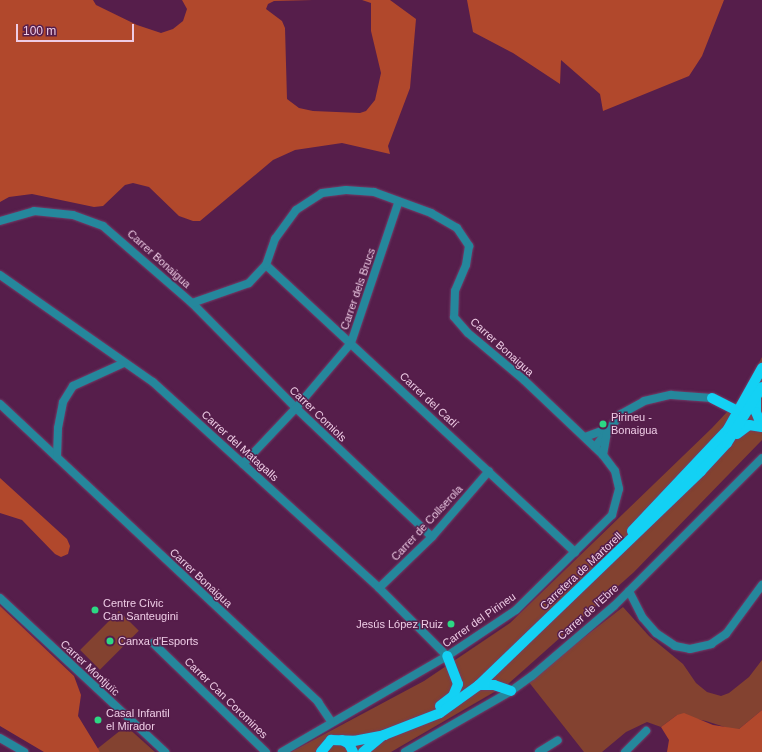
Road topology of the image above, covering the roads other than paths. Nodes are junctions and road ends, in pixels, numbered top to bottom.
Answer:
1 (398, 203) junction
2 (0, 220) edge
3 (266, 265) junction
4 (0, 274) edge
5 (192, 303) junction
6 (351, 343) junction
7 (124, 363) junction
8 (762, 368) edge
9 (762, 386) edge
10 (752, 396) junction
11 (712, 398) joint
12 (730, 403) junction
13 (0, 404) edge
14 (296, 408) junction
15 (741, 409) junction
16 (730, 426) junction
17 (762, 427) edge
18 (607, 429) junction
19 (585, 437) junction
20 (729, 440) junction
21 (595, 446) junction
22 (603, 454) junction
23 (57, 458) junction
24 (762, 458) edge
25 (243, 464) junction
26 (489, 471) junction
27 (432, 537) junction
28 (576, 552) junction
29 (603, 564) junction
30 (762, 585) edge
31 (379, 588) junction
32 (629, 591) junction
33 (0, 598) edge
34 (154, 643) dead end
35 (447, 656) junction
36 (479, 685) junction
37 (511, 691) junction
38 (331, 722) junction
39 (416, 722) junction
40 (646, 731) dead end
41 (384, 735) junction
42 (0, 738) edge
43 (342, 740) junction
44 (558, 740) dead end
45 (164, 751) edge
46 (24, 752) edge
47 (266, 752) edge
48 (282, 752) edge
49 (322, 752) edge
50 (353, 752) edge
51 (363, 752) edge
52 (405, 752) edge
53 (540, 752) edge
54 (625, 752) edge

1 - 3 street, Carrer Bonaigua
1 - 6 street, Carrer dels Brucs
1 - 19 street, Carrer Bonaigua
2 - 5 street, Carrer Bonaigua
3 - 5 street, Carrer Bonaigua
3 - 6 street, Carrer del Cadí
4 - 7 street, Carrer del Matagalls
5 - 14 street, Carrer Comiols
6 - 14 street, Carrer dels Brucs
6 - 26 street, Carrer del Cadí
7 - 23 street
7 - 25 street, Carrer del Matagalls
8 - 10 main road
9 - 10 main road, Carretera de Martorell
9 - 15 main road
10 - 12 main road
10 - 15 main road
10 - 17 main road
10 - 20 main road, Carretera de Martorell
11 - 12 main road
11 - 18 street
12 - 15 main road
12 - 16 main road
13 - 23 street, Carrer Bonaigua
14 - 25 street, Carrer dels Brucs
14 - 27 street, Carrer Comiols
15 - 16 main road
15 - 20 main road
16 - 29 main road
17 - 20 main road
18 - 19 street
18 - 21 street
18 - 22 street
19 - 21 street, Carrer Bonaigua
20 - 29 main road, Carretera de Martorell
21 - 22 street, Carrer Bonaigua
22 - 28 street, Carrer del Pirineu
23 - 38 street, Carrer Bonaigua
24 - 32 street, Carrer de l'Ebre
25 - 31 street, Carrer del Matagalls
26 - 27 street, Carrer de Collserola
26 - 28 street, Carrer del Cadí
27 - 31 street, Carrer de Collserola
28 - 35 street, Carrer del Pirineu
29 - 36 main road, Carretera de Martorell
30 - 32 street
31 - 35 street, Carrer del Matagalls
32 - 37 street, Carrer de l'Ebre
33 - 45 street, Carrer Montjuïc
34 - 47 street, Carrer Can Coromines
35 - 38 street, Carrer del Pirineu
35 - 39 main road
36 - 37 main road
36 - 39 main road, Carretera de Martorell
37 - 52 street, Carrer de l'Ebre
38 - 48 street, Carrer del Pirineu
39 - 41 main road, Carretera de Martorell
40 - 54 street
41 - 43 main road
41 - 51 main road
42 - 46 street
43 - 49 main road
43 - 50 main road
44 - 53 street

